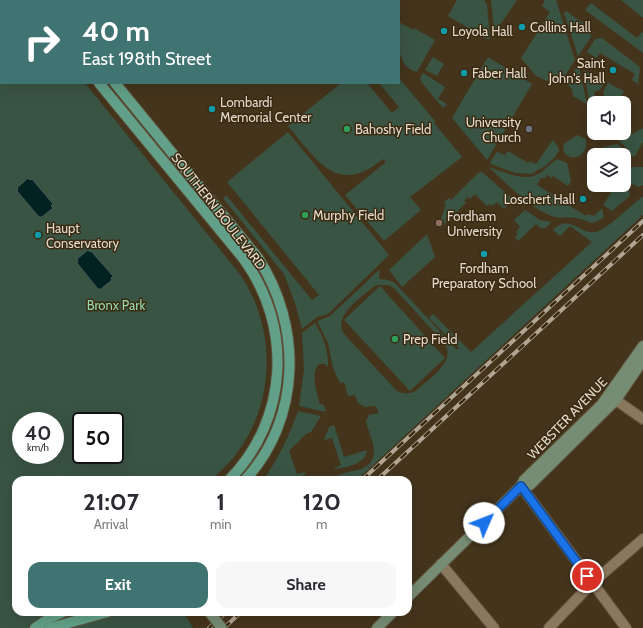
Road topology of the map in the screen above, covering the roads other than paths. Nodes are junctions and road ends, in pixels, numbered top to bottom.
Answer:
1 (100, 84) edge
2 (116, 84) edge
3 (643, 346) edge
4 (643, 360) edge
5 (613, 398) junction
6 (643, 419) edge
7 (232, 476) edge
8 (248, 476) edge
9 (521, 486) junction
10 (643, 538) edge
11 (441, 564) junction
12 (592, 583) junction
13 (412, 593) edge
14 (54, 616) edge
15 (94, 616) edge
16 (212, 616) edge
17 (389, 616) edge
18 (35, 628) edge
19 (50, 628) edge
20 (222, 628) edge
21 (377, 628) edge
22 (494, 628) edge
23 (549, 628) edge
24 (626, 628) edge

1 - 7 main road, SOUTHERN BOULEVARD
2 - 8 main road, SOUTHERN BOULEVARD
3 - 5 main road, WEBSTER AVENUE
4 - 5 main road, WEBSTER AVENUE
5 - 6 street
5 - 9 main road, WEBSTER AVENUE
9 - 11 main road, WEBSTER AVENUE
9 - 12 street
10 - 12 street
11 - 13 main road, WEBSTER AVENUE
11 - 22 street
12 - 23 street
12 - 24 street
14 - 18 main road
15 - 19 main road
16 - 20 main road, bridge
17 - 21 main road

